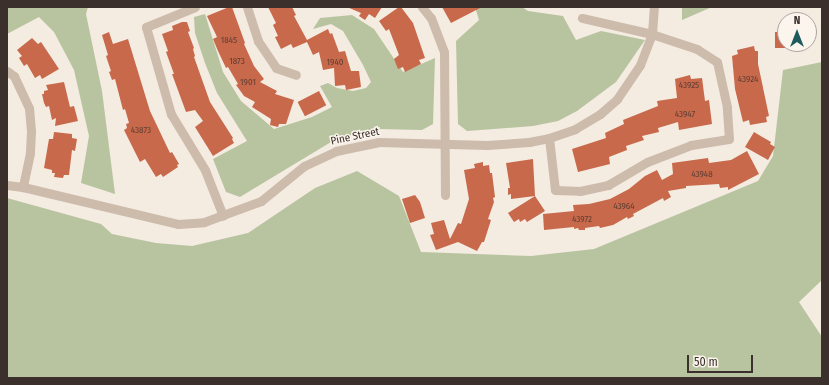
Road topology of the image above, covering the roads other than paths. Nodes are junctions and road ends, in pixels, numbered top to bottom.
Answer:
1 (195, 7) edge
2 (247, 7) edge
3 (422, 7) edge
4 (654, 7) edge
5 (582, 18) dead end
6 (652, 34) junction
7 (7, 71) edge
8 (296, 76) dead end
9 (549, 138) junction
10 (446, 143) junction
11 (7, 185) edge
12 (23, 187) junction
13 (445, 195) dead end
14 (223, 216) junction

1 - 14 street
2 - 8 street
3 - 10 street
4 - 6 street, Pine Street
5 - 6 street
6 - 9 street, Pine Street
6 - 9 street
7 - 12 street
9 - 10 street, Pine Street
10 - 13 street
10 - 14 street, Pine Street
11 - 12 street, Pine Street
12 - 14 street, Pine Street

